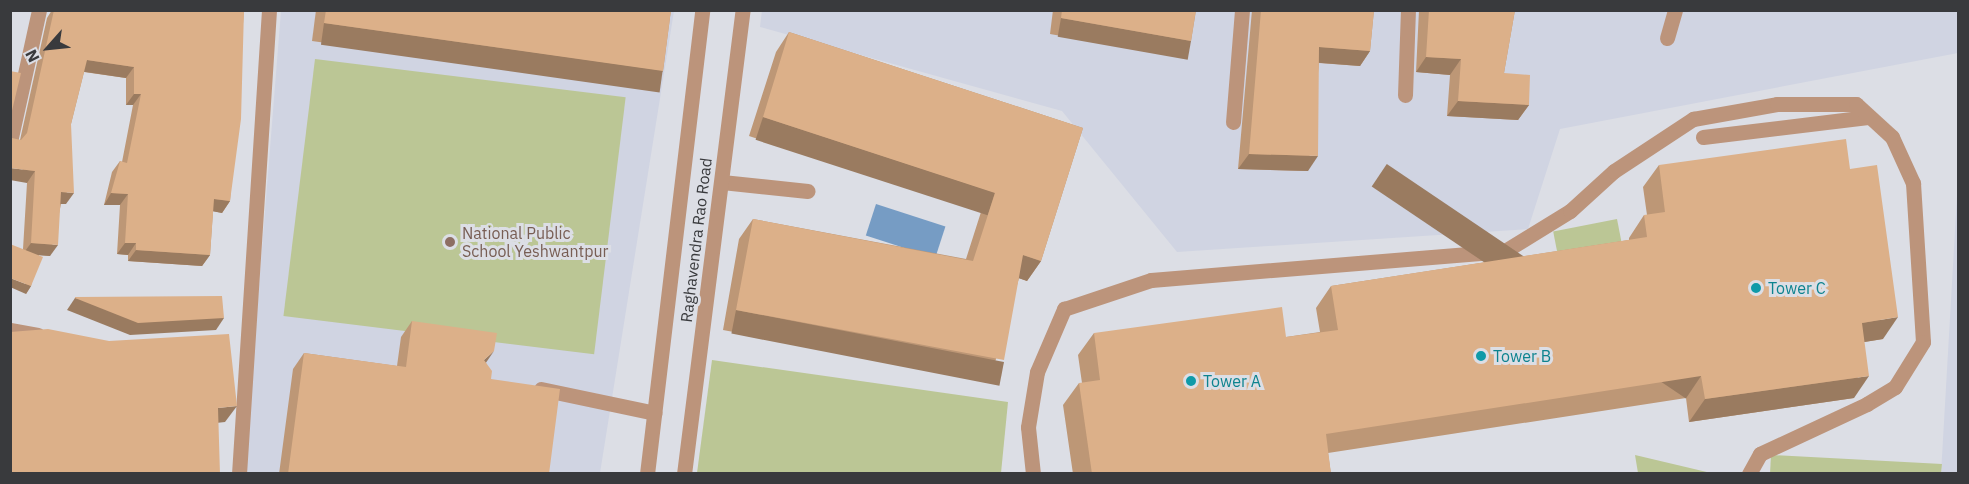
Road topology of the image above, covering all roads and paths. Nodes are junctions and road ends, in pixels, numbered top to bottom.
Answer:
1 (39, 10) edge
2 (269, 10) edge
3 (702, 10) edge
4 (1242, 10) edge
5 (1408, 10) edge
6 (1675, 10) edge
7 (741, 11) edge
8 (1667, 38) dead end
9 (1405, 95) dead end
10 (1868, 117) junction
11 (1233, 122) dead end
12 (1702, 137) dead end
13 (10, 142) edge
14 (722, 182) junction
15 (808, 191) dead end
16 (10, 330) edge
17 (54, 339) edge
18 (526, 386) edge
19 (656, 413) junction
20 (239, 474) edge
21 (647, 474) edge
22 (684, 474) edge
23 (1033, 474) edge
24 (1749, 474) edge

1 - 13 street
2 - 20 street
3 - 19 street, Raghavendra Rao Road
4 - 11 street
5 - 9 street
6 - 8 street
7 - 14 street, Raghavendra Rao Road
10 - 12 street
10 - 23 street
10 - 24 street
14 - 15 street
14 - 22 street, Raghavendra Rao Road
16 - 17 street
18 - 19 street
19 - 21 street, Raghavendra Rao Road

